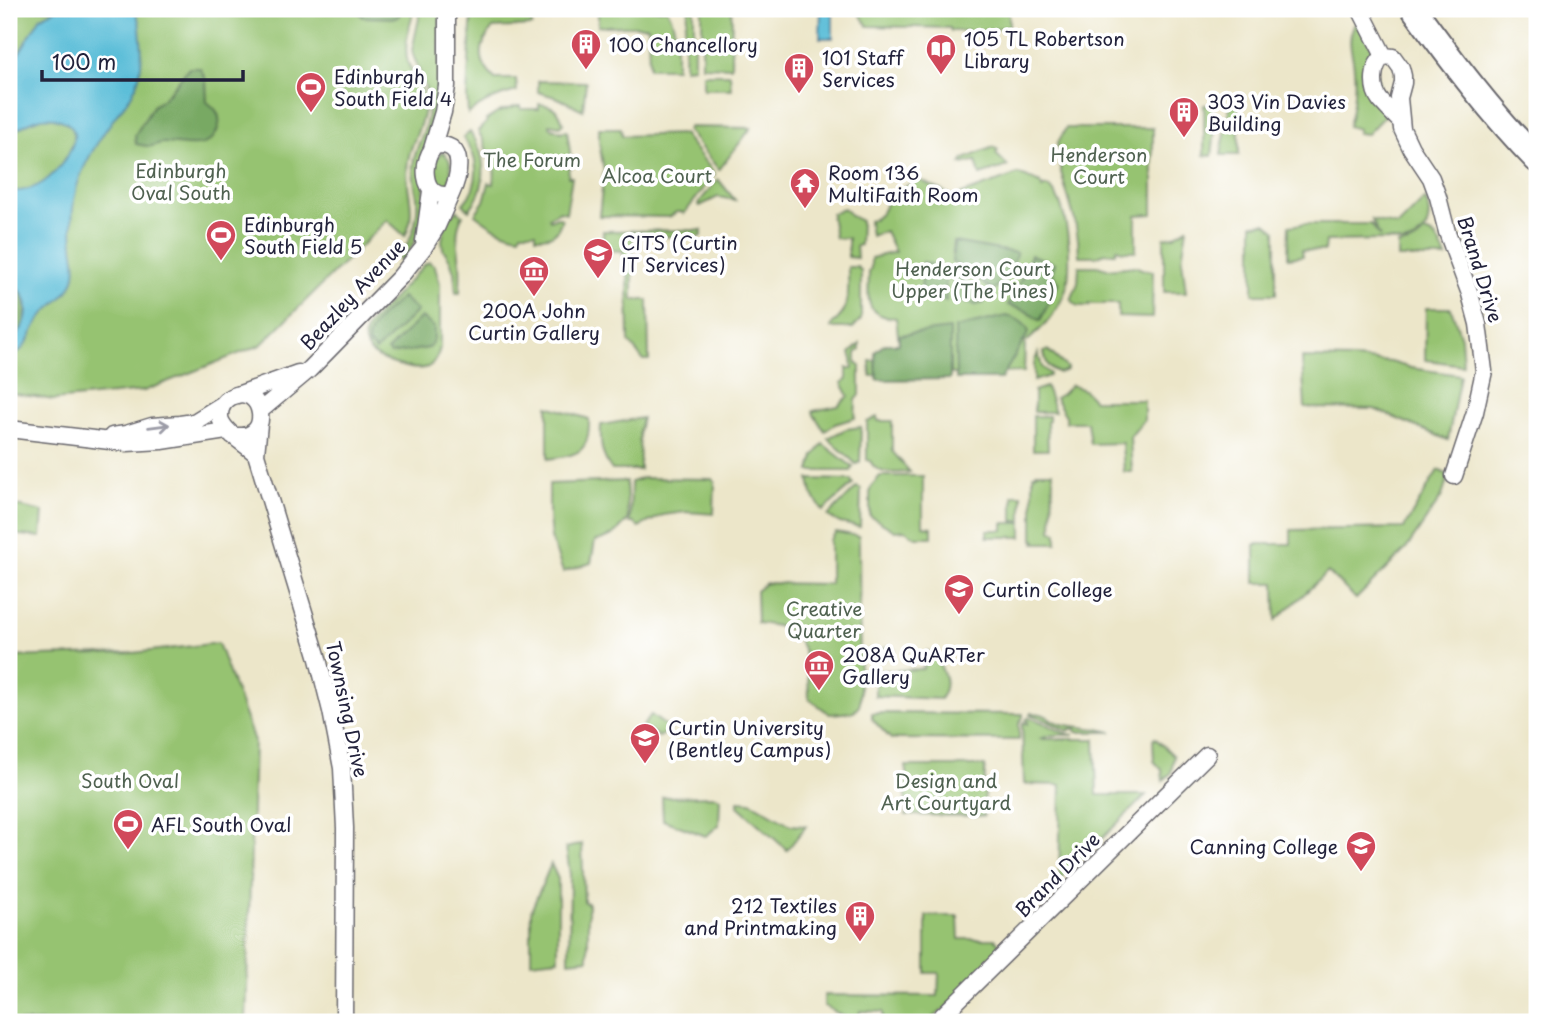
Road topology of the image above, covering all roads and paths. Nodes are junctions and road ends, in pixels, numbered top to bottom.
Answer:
1 (447, 9) edge
2 (1360, 9) edge
3 (1415, 9) edge
4 (1384, 56) junction
5 (1399, 98) junction
6 (1382, 101) junction
7 (443, 112) junction
8 (1401, 122) junction
9 (432, 149) junction
10 (453, 149) junction
11 (1537, 160) edge
12 (431, 191) junction
13 (451, 194) junction
14 (424, 247) junction
15 (310, 369) junction
16 (230, 400) junction
17 (260, 417) junction
18 (9, 429) edge
19 (229, 433) junction
20 (92, 440) junction
21 (256, 454) junction
22 (1454, 477) dead end
23 (1207, 755) dead end
24 (344, 1022) edge
25 (936, 1022) edge

1 - 7 street, Beazley Avenue
2 - 4 street, Brand Drive
3 - 11 main road
4 - 5 street, Brand Drive
4 - 6 street
5 - 6 street
5 - 8 street, Brand Drive
6 - 8 street, Brand Drive
7 - 9 street, Beazley Avenue
7 - 10 street, Beazley Avenue
8 - 22 street, Brand Drive
9 - 10 street
9 - 12 street, Beazley Avenue
10 - 13 street, Beazley Avenue
12 - 13 street
12 - 14 street, Beazley Avenue
13 - 14 street, Beazley Avenue
14 - 15 street, Beazley Avenue
15 - 16 street, Beazley Avenue
15 - 17 street, Beazley Avenue
16 - 17 street
16 - 19 street
20 -> 16 street, Beazley Avenue
17 - 19 street
17 - 21 street, Townsing Drive
18 - 20 street, Beazley Avenue
19 - 20 street, Beazley Avenue
19 - 21 street
21 - 24 street, Townsing Drive
23 - 25 street, Brand Drive

